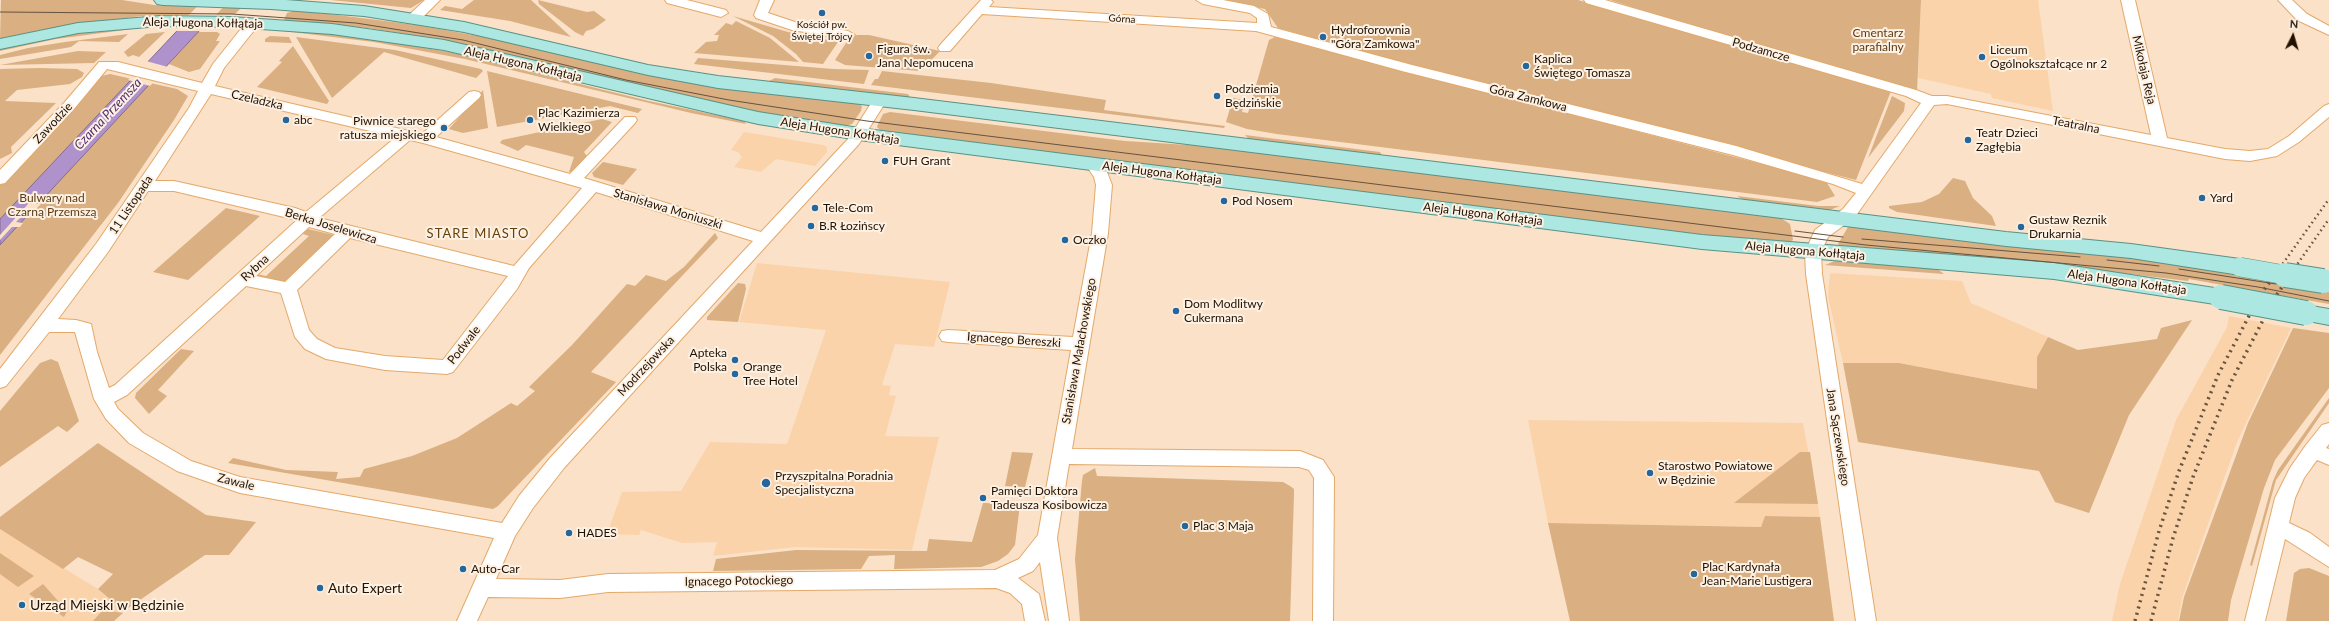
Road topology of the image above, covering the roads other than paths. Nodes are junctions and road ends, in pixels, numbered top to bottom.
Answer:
1 (433, 0) edge
2 (672, 0) edge
3 (767, 0) edge
4 (988, 0) edge
5 (1203, 0) edge
6 (1591, 0) edge
7 (2128, 0) edge
8 (2285, 0) edge
9 (169, 1) edge
10 (273, 2) edge
11 (978, 10) junction
12 (721, 13) dead end
13 (414, 18) junction
14 (253, 23) junction
15 (1265, 29) junction
16 (2329, 31) edge
17 (848, 35) dead end
18 (0, 44) edge
19 (945, 48) dead end
20 (104, 65) joint
21 (206, 88) junction
22 (474, 95) dead end
23 (880, 100) junction
24 (1930, 101) junction
25 (2329, 109) edge
26 (630, 120) dead end
27 (859, 134) junction
28 (414, 136) junction
29 (2160, 141) junction
30 (1094, 165) junction
31 (0, 179) edge
32 (573, 180) junction
33 (144, 186) junction
34 (593, 186) junction
35 (1864, 190) junction
36 (308, 219) junction
37 (1844, 219) junction
38 (347, 232) junction
39 (762, 238) junction
40 (1812, 252) junction
41 (518, 273) junction
42 (242, 279) junction
43 (2326, 282) edge
44 (288, 289) junction
45 (2322, 316) edge
46 (44, 325) junction
47 (948, 336) dead end
48 (1080, 344) junction
49 (0, 380) edge
50 (103, 400) junction
51 (2329, 430) edge
52 (2321, 454) edge
53 (1061, 456) junction
54 (2277, 526) junction
55 (507, 532) junction
56 (1047, 538) junction
57 (2329, 558) edge
58 (997, 579) junction
59 (481, 588) junction
60 (467, 621) edge
61 (1035, 621) edge
62 (1059, 621) edge
63 (1323, 621) edge
64 (1866, 621) edge
65 (2256, 621) edge

1 - 13 street
2 - 12 street
3 - 17 street
4 - 11 street
5 - 15 street
6 - 24 street, Podzamcze
7 - 29 street, Mikołaja Reja
8 - 16 street
9 - 10 main road, Aleja Hugona Kołłątaja
10 - 13 main road, Aleja Hugona Kołłątaja
11 - 15 street, Górna
11 - 19 street
13 - 23 main road, Aleja Hugona Kołłątaja
14 - 18 main road, Aleja Hugona Kołłątaja
14 - 21 street, 11 Listopada
14 - 27 main road, Aleja Hugona Kołłątaja
15 - 35 street, Góra Zamkowa
20 - 21 street, Czeladzka
20 - 31 street, Zawodzie
21 - 28 street, Czeladzka
21 - 33 street, 11 Listopada
22 - 28 street
23 - 27 street, Modrzejowska
23 - 37 main road, Aleja Hugona Kołłątaja
24 - 29 street, Teatralna
24 - 35 street
25 - 29 street, Teatralna
26 - 32 street
27 - 30 main road, Aleja Hugona Kołłątaja
27 - 39 street, Modrzejowska
28 - 32 street
28 - 36 street, Rybna
30 - 40 main road, Aleja Hugona Kołłątaja
30 - 48 street, Stanisława Małachowskiego
32 - 34 street, Stanisława Moniuszki
33 - 36 street, Berka Joselewicza
33 - 46 street, 11 Listopada
34 - 39 street, Stanisława Moniuszki
34 - 41 street, Podwale
35 - 37 street
36 - 38 street, Berka Joselewicza
36 - 42 street, Rybna
37 - 40 street
37 - 43 main road, Aleja Hugona Kołłątaja, bridge
38 - 41 street, Berka Joselewicza
38 - 44 street
39 - 55 street, Modrzejowska
40 - 45 main road, Aleja Hugona Kołłątaja, bridge
40 - 64 street, Jana Sączewskiego
41 - 44 street, Podwale
42 - 44 street
42 - 50 street, Rybna
46 - 49 street, 11 Listopada
46 - 50 street, Zawale
47 - 48 street, Ignacego Bereszki
48 - 53 street, Stanisława Małachowskiego
50 - 55 street, Zawale
51 - 52 street
52 - 54 street
53 - 56 street, Stanisława Małachowskiego
53 - 63 street
54 - 57 street
54 - 65 street
55 - 59 street, Modrzejowska
56 - 58 street, Stanisława Małachowskiego
56 - 62 street, Stanisława Małachowskiego
58 - 59 street, Ignacego Potockiego
58 - 61 street
59 - 60 street, Modrzejowska

